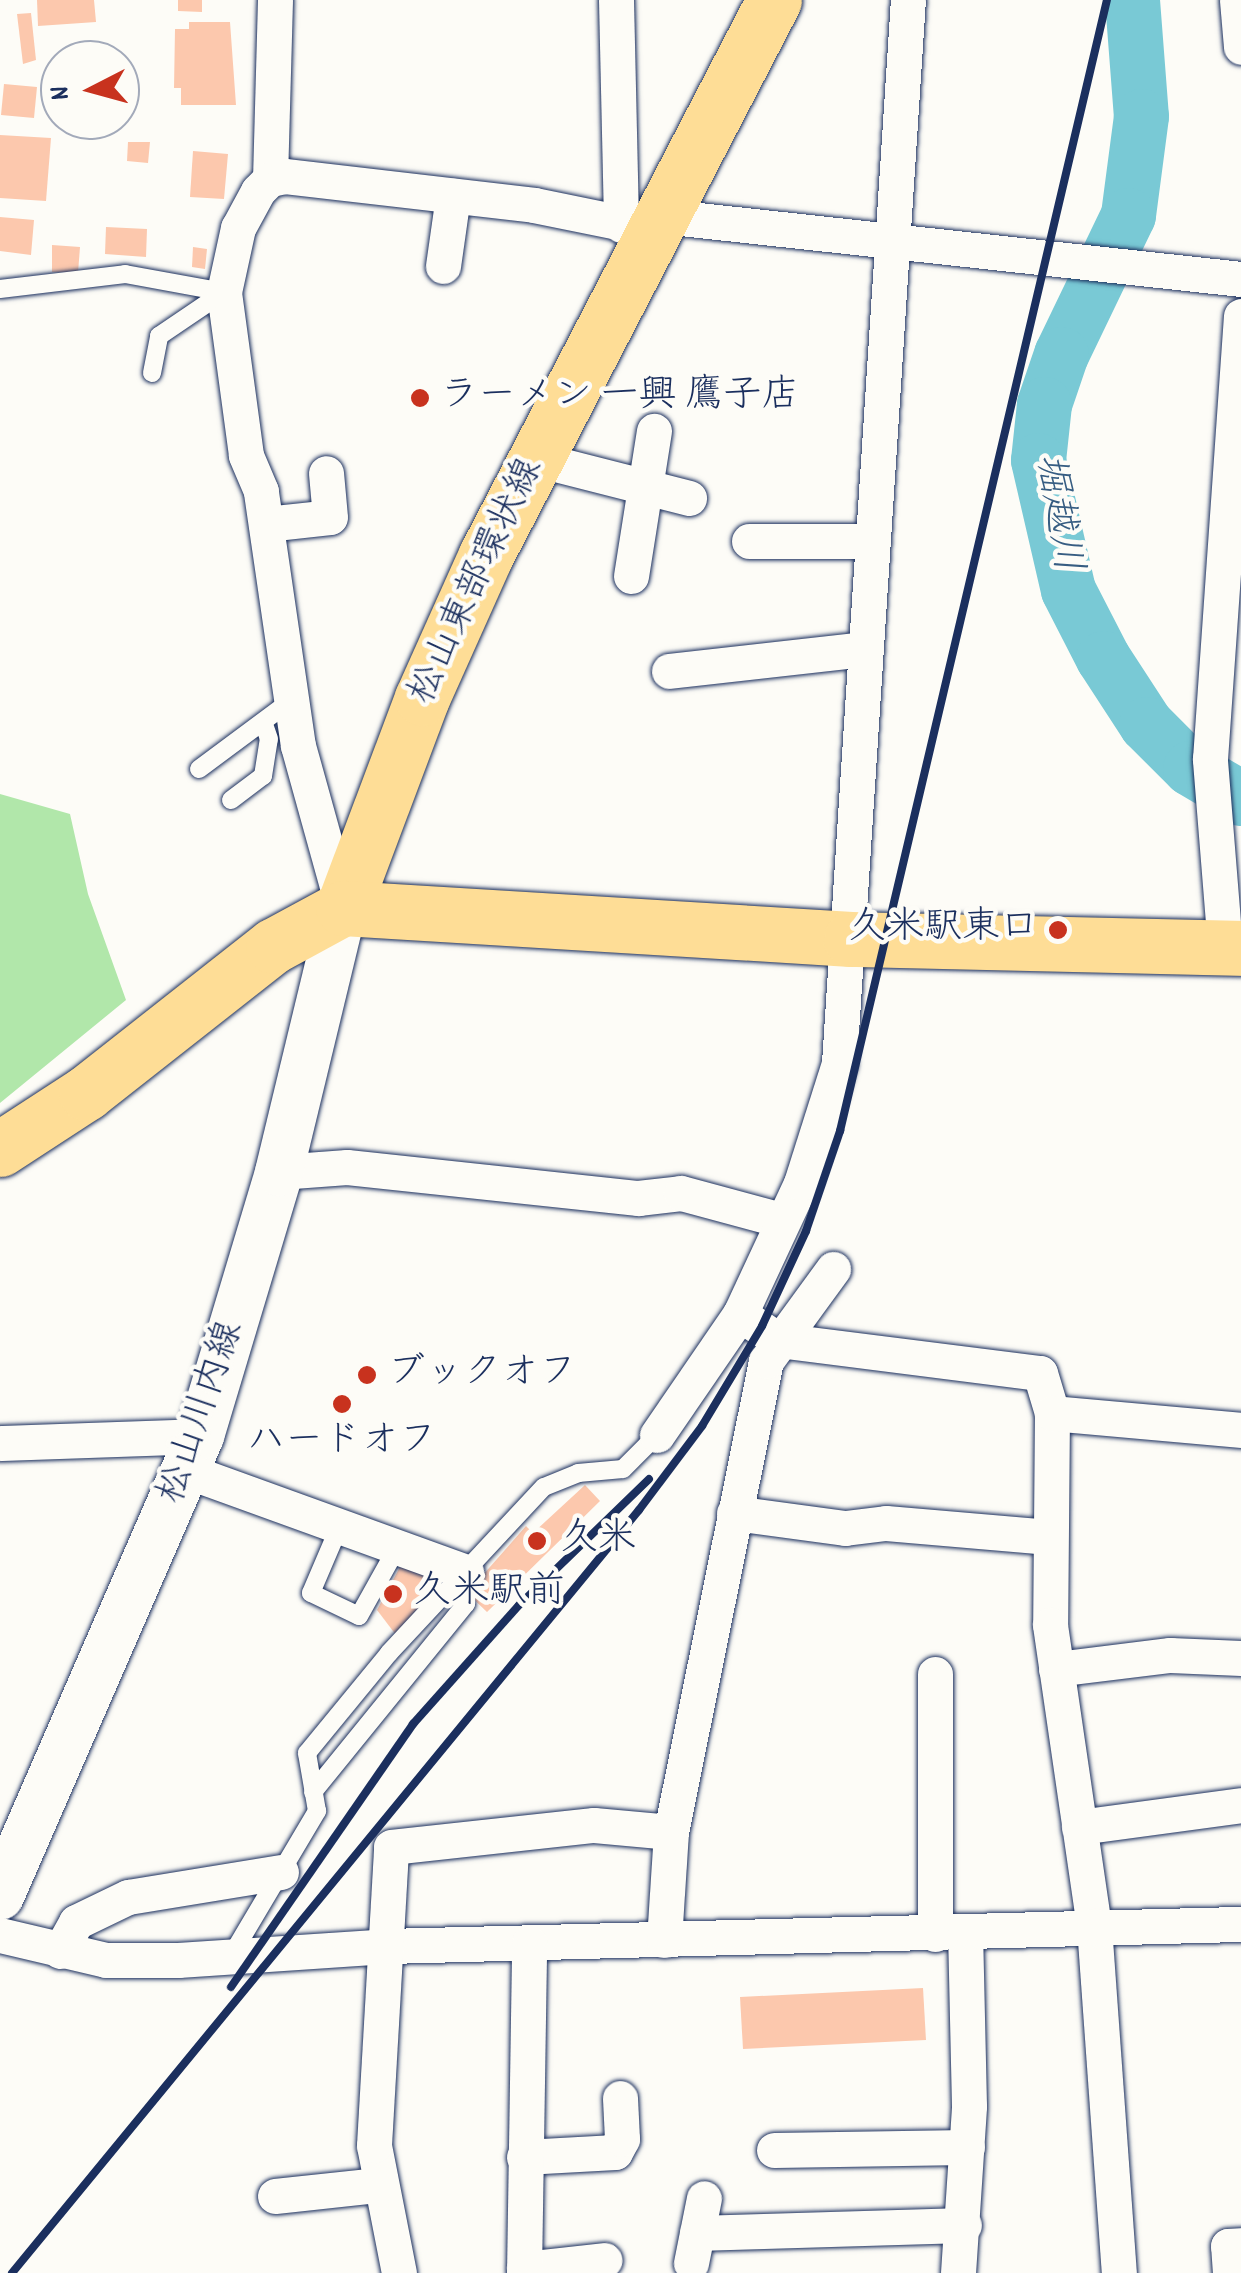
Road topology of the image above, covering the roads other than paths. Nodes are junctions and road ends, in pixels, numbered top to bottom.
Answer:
1 (275, 0) edge
2 (616, 0) edge
3 (774, 0) edge
4 (908, 0) edge
5 (1237, 0) edge
6 (1241, 47) edge
7 (270, 179) junction
8 (454, 196) junction
9 (646, 224) junction
10 (896, 238) junction
11 (443, 266) dead end
12 (1241, 278) edge
13 (0, 289) edge
14 (224, 292) junction
15 (1241, 316) edge
16 (152, 374) dead end
17 (654, 431) dead end
18 (536, 459) junction
19 (326, 473) dead end
20 (646, 487) junction
21 (689, 498) dead end
22 (266, 524) junction
23 (749, 541) dead end
24 (873, 541) junction
25 (1231, 575) edge
26 (631, 576) dead end
27 (864, 649) junction
28 (668, 671) dead end
29 (292, 700) junction
30 (263, 722) junction
31 (1221, 745) edge
32 (199, 769) dead end
33 (232, 800) dead end
34 (343, 908) junction
35 (851, 939) junction
36 (1233, 948) edge
37 (0, 1150) edge
38 (279, 1172) junction
39 (781, 1220) junction
40 (833, 1268) dead end
41 (740, 1314) junction
42 (778, 1340) junction
43 (1052, 1413) junction
44 (1241, 1430) edge
45 (658, 1435) joint
46 (0, 1442) edge
47 (194, 1454) junction
48 (734, 1513) junction
49 (340, 1526) junction
50 (1048, 1536) junction
51 (398, 1546) junction
52 (458, 1580) junction
53 (1241, 1658) edge
54 (1056, 1670) junction
55 (935, 1674) dead end
56 (314, 1792) junction
57 (1241, 1805) edge
58 (1079, 1827) junction
59 (671, 1832) junction
60 (281, 1872) junction
61 (0, 1895) edge
62 (1241, 1924) edge
63 (1094, 1926) junction
64 (950, 1933) junction
65 (0, 1935) edge
66 (664, 1940) junction
67 (530, 1943) junction
68 (387, 1946) junction
69 (60, 1951) junction
70 (231, 1957) junction
71 (620, 2098) dead end
72 (967, 2148) junction
73 (774, 2150) dead end
74 (524, 2157) junction
75 (378, 2185) junction
76 (274, 2196) dead end
77 (704, 2198) dead end
78 (964, 2225) junction
79 (1241, 2245) edge
80 (605, 2260) dead end
81 (524, 2271) edge
82 (399, 2273) edge
83 (958, 2273) edge
84 (1119, 2273) edge
85 (1230, 2273) edge

1 - 7 street
2 - 9 street
3 - 9 main road, 松山東部環状線
4 - 10 street
5 - 6 street
7 - 8 street
7 - 14 street
8 - 9 street
8 - 11 street
9 - 10 street
9 - 18 main road, 松山東部環状線
10 - 12 street
10 - 24 street
13 - 14 lane
14 - 16 lane
14 - 22 street
15 - 25 street
17 - 20 street
18 - 20 street
18 - 34 main road, 松山東部環状線
19 - 22 street
20 - 21 street
20 - 26 street
22 - 29 street
23 - 24 street
24 - 27 street
25 - 31 street
27 - 28 street
27 - 35 street
29 - 30 lane
29 - 34 street
30 - 32 lane
30 - 33 lane
31 - 36 street
34 - 35 main road
34 - 37 main road
34 - 38 main road, 松山川内線
35 - 36 main road
35 - 39 street
38 - 39 street
38 - 47 main road, 松山川内線
39 - 41 street
40 - 42 street
41 - 42 street
41 - 45 street
42 - 43 street
42 - 48 street
43 - 44 street
43 - 50 street
45 - 52 lane
46 - 47 street
47 - 49 street
47 - 61 main road, 松山川内線
48 - 50 street
48 - 59 street
49 - 51 street
49 - 51 lane
50 - 54 street
51 - 52 street
52 - 56 lane
52 - 56 lane
53 - 54 street
54 - 58 street
55 - 64 street
56 - 60 lane
57 - 58 street
58 - 63 street
59 - 66 street
59 - 68 street
60 - 69 street
60 - 70 lane
62 - 63 street
63 - 64 street
63 - 84 street
64 - 66 street
64 - 72 street
65 - 69 street
66 - 67 street
67 - 68 street
67 - 74 street
68 - 70 street
68 - 75 street
69 - 70 street
71 - 74 street
72 - 73 street
72 - 78 street
74 - 81 street
75 - 76 street
75 - 82 street
77 - 78 street
78 - 83 street
79 - 85 street
80 - 81 street

